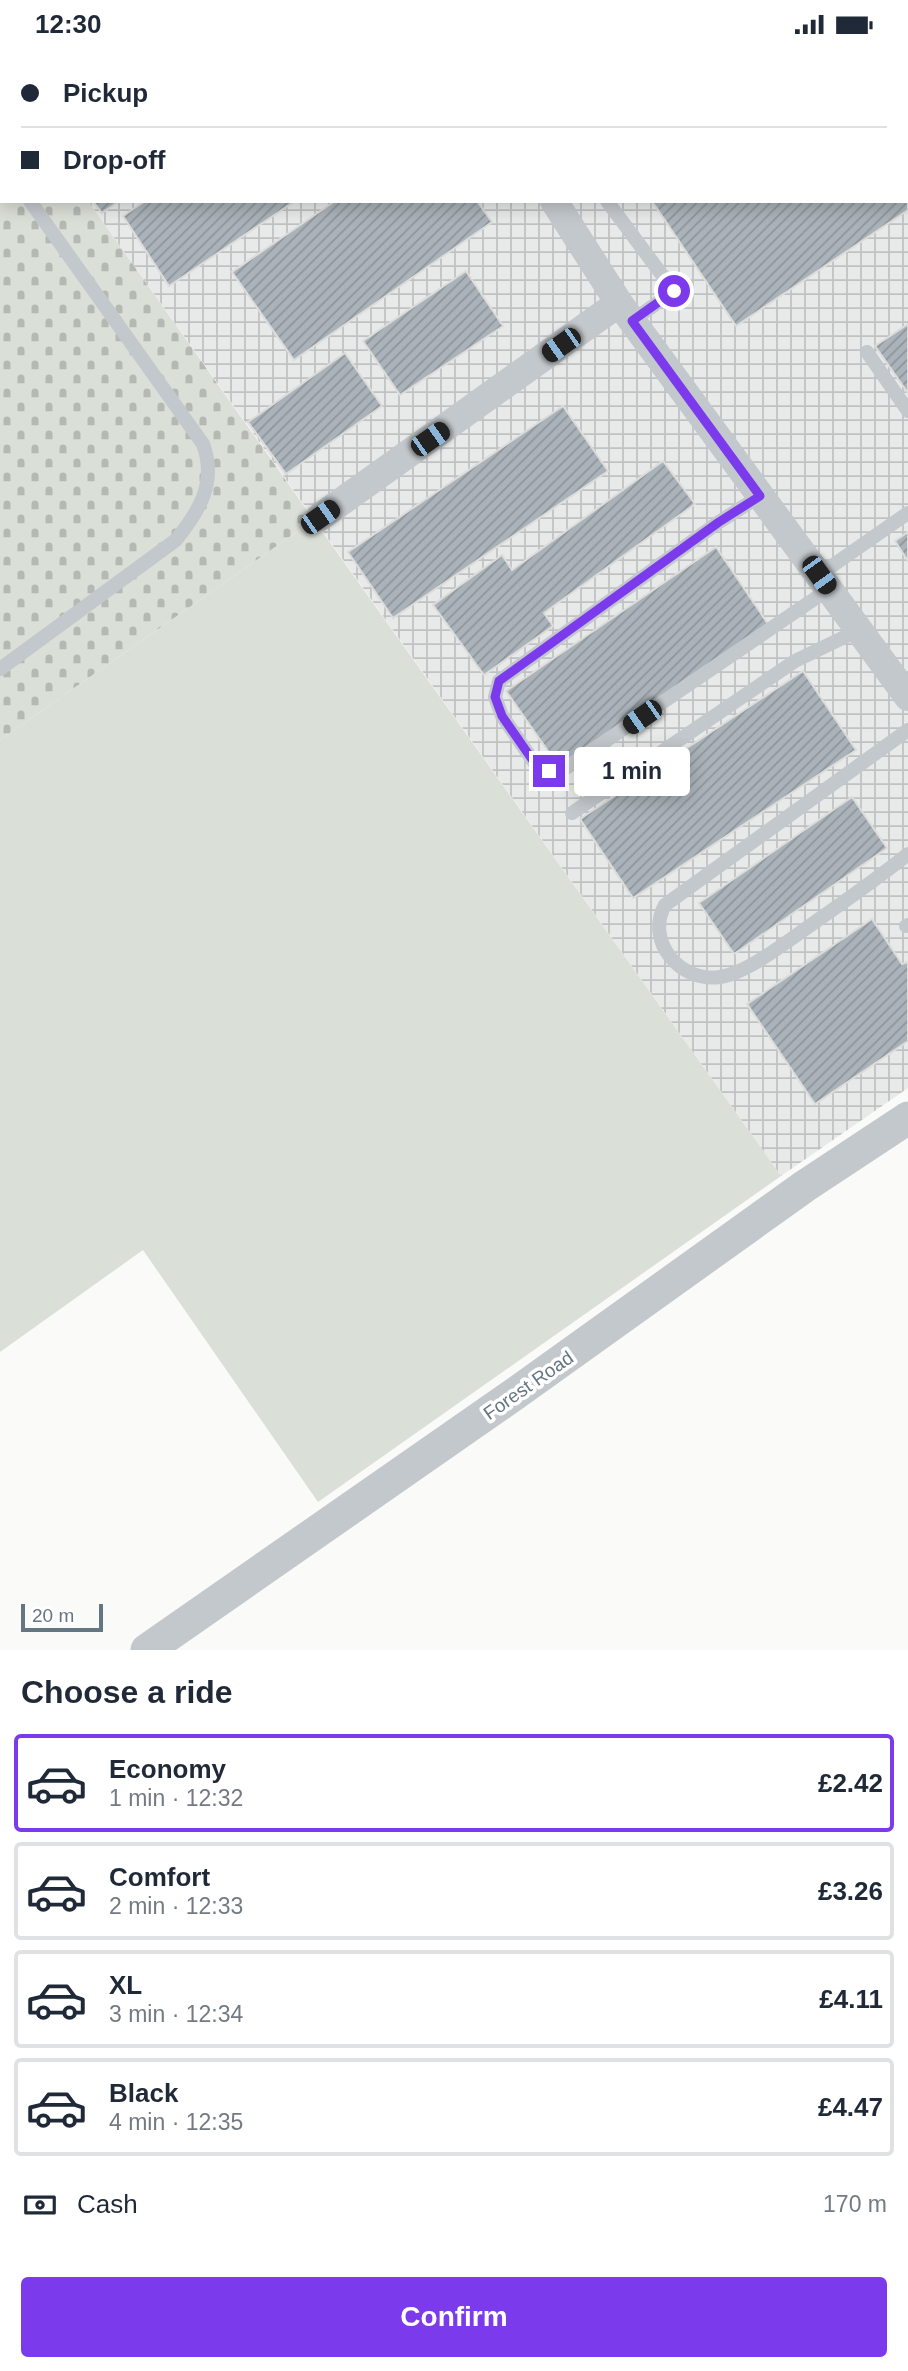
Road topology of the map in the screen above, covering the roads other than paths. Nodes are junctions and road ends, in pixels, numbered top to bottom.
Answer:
1 (31, 203) edge
2 (555, 203) edge
3 (608, 203) edge
4 (626, 312) junction
5 (867, 352) dead end
6 (908, 411) edge
7 (760, 496) junction
8 (908, 513) edge
9 (320, 517) dead end
10 (824, 582) junction
11 (859, 630) junction
12 (0, 669) edge
13 (908, 697) edge
14 (908, 730) edge
15 (572, 813) dead end
16 (908, 854) edge
17 (908, 1118) edge
18 (147, 1650) edge

1 - 12 lane
2 - 4 street
3 - 4 lane
4 - 7 street
4 - 9 street
5 - 6 lane
7 - 10 street
7 - 10 lane
8 - 10 lane
10 - 11 street
11 - 13 street
11 - 15 lane
14 - 16 lane
17 - 18 street, Forest Road

